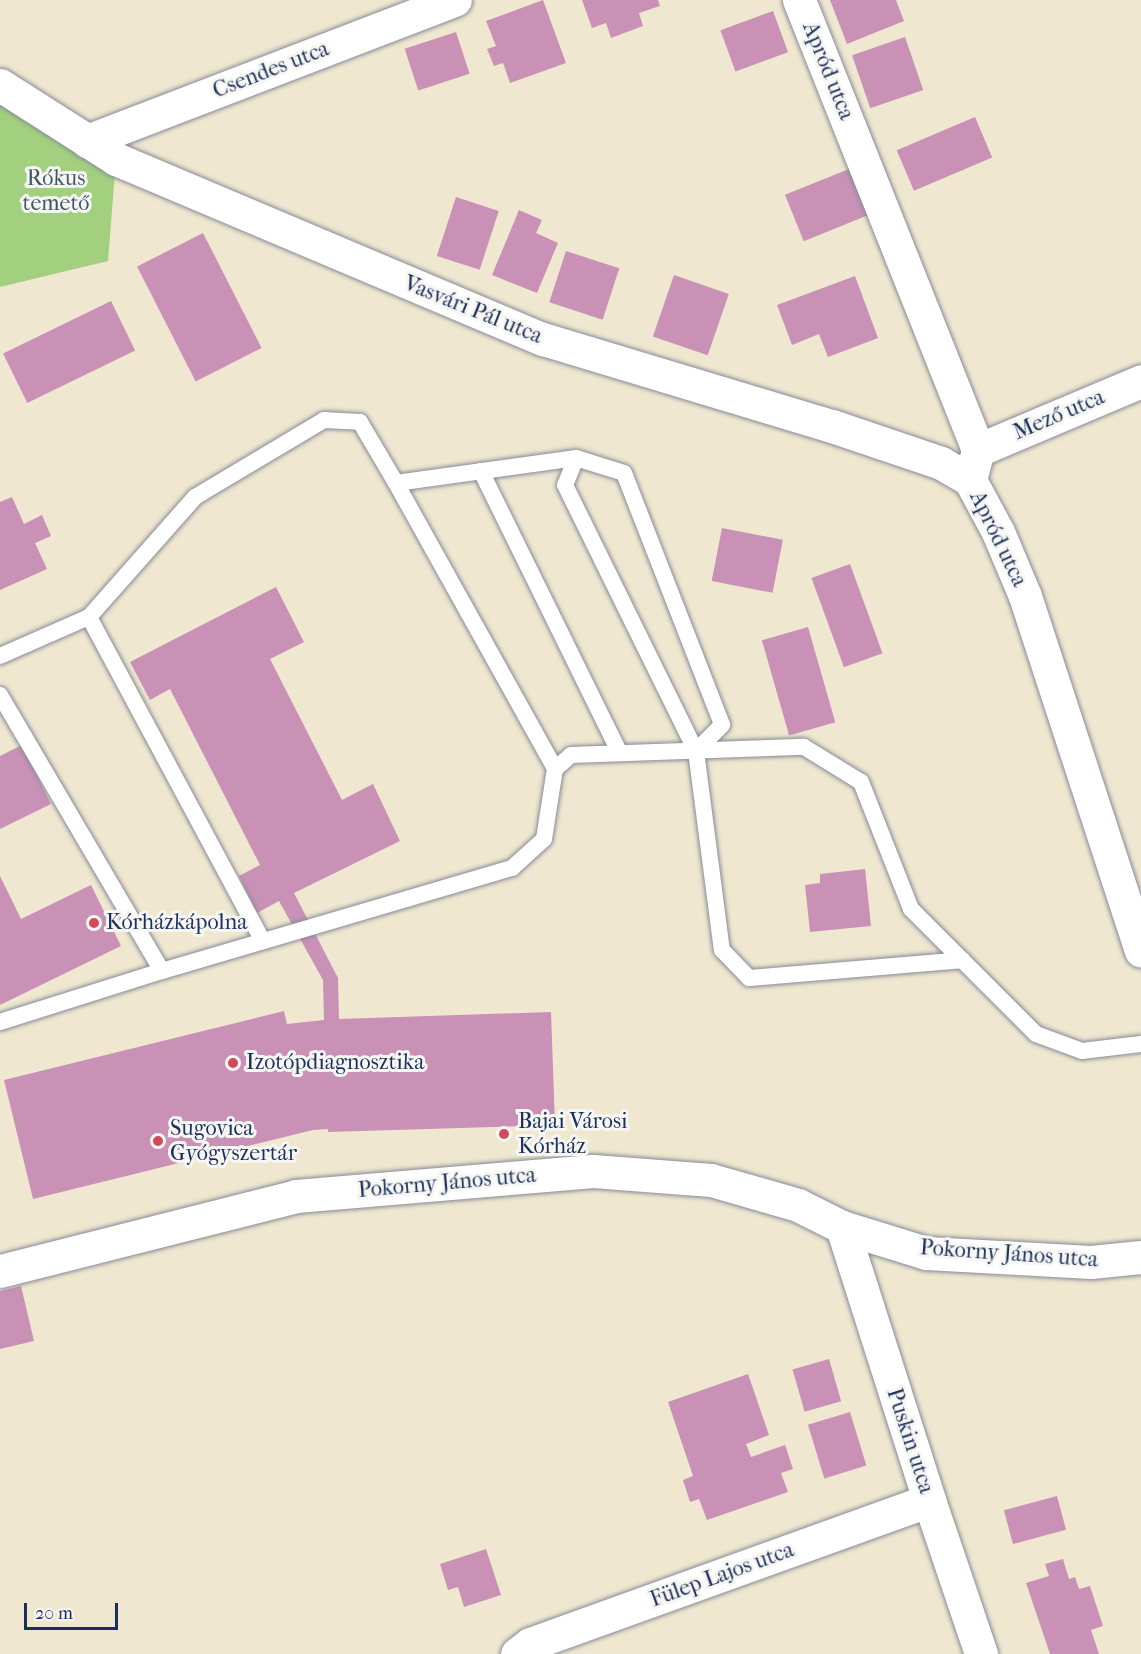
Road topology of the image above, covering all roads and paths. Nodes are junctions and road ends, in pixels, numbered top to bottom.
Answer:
1 (455, 0) edge
2 (799, 0) edge
3 (0, 85) edge
4 (87, 141) junction
5 (1141, 381) edge
6 (576, 458) junction
7 (974, 465) junction
8 (481, 471) junction
9 (396, 483) junction
10 (89, 617) junction
11 (0, 656) edge
12 (0, 695) edge
13 (696, 751) junction
14 (620, 753) junction
15 (555, 769) junction
16 (263, 941) junction
17 (1141, 951) edge
18 (962, 960) junction
19 (162, 971) junction
20 (0, 1022) edge
21 (1141, 1044) edge
22 (842, 1227) junction
23 (1141, 1257) edge
24 (0, 1271) edge
25 (928, 1500) junction
26 (517, 1654) edge
27 (981, 1654) edge

1 - 4 street, Csendes utca
2 - 7 street, Apród utca
3 - 4 street, Vasvári Pál utca
4 - 7 street, Vasvári Pál utca
5 - 7 street, Mező utca
6 - 8 lane
6 - 13 lane
6 - 13 lane
7 - 17 street, Apród utca
8 - 9 lane
8 - 14 lane
9 - 10 lane
9 - 15 lane
10 - 11 lane
10 - 16 lane
12 - 19 lane
13 - 14 lane
13 - 18 lane
13 - 18 lane
14 - 15 lane
15 - 16 lane
16 - 19 lane
18 - 21 lane
19 - 20 lane
22 - 23 street, Pokorny János utca
22 - 24 street, Pokorny János utca
22 - 25 street, Puskin utca
25 - 26 street, Fülep Lajos utca
25 - 27 street, Puskin utca

